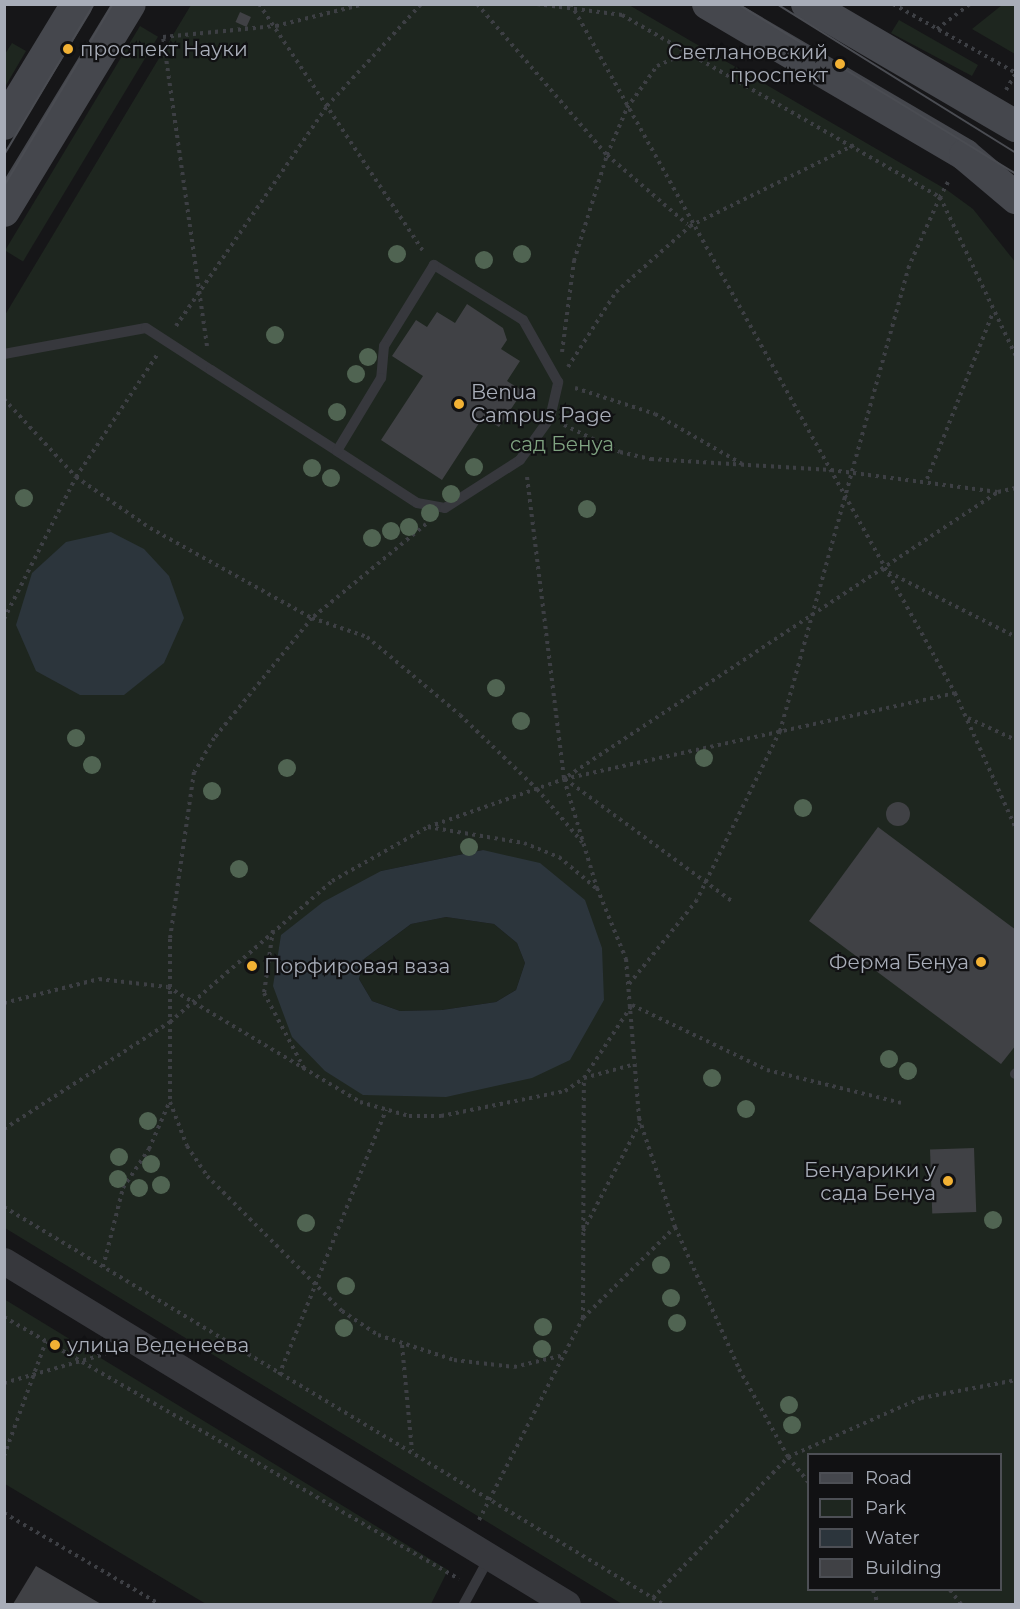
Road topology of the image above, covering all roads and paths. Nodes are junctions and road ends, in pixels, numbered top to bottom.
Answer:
1 (77, 4) edge
2 (130, 4) edge
3 (259, 4) edge
4 (364, 4) edge
5 (421, 4) edge
6 (477, 4) edge
7 (537, 4) edge
8 (571, 4) edge
9 (708, 4) edge
10 (807, 4) edge
11 (893, 4) edge
12 (970, 4) edge
13 (574, 10) junction
14 (276, 26) junction
15 (937, 29) junction
16 (689, 52) junction
17 (1016, 73) edge
18 (1004, 93) dead end
19 (327, 106) junction
20 (627, 108) junction
21 (4, 124) edge
22 (1016, 126) edge
23 (855, 145) junction
24 (607, 155) junction
25 (948, 182) dead end
26 (940, 197) junction
27 (1016, 198) edge
28 (4, 211) edge
29 (690, 226) junction
30 (434, 265) junction
31 (198, 294) junction
32 (993, 311) junction
33 (166, 341) junction
34 (4, 354) edge
35 (1016, 356) edge
36 (211, 370) junction
37 (558, 382) junction
38 (4, 399) edge
39 (550, 418) junction
40 (337, 451) junction
41 (520, 460) junction
42 (742, 464) junction
43 (831, 470) junction
44 (852, 472) junction
45 (76, 477) junction
46 (927, 479) junction
47 (1016, 488) edge
48 (998, 492) junction
49 (845, 496) junction
50 (445, 508) junction
51 (882, 568) junction
52 (811, 615) junction
53 (312, 618) junction
54 (4, 619) edge
55 (1016, 637) edge
56 (955, 693) junction
57 (967, 718) junction
58 (780, 731) junction
59 (1016, 740) edge
60 (564, 779) junction
61 (537, 789) junction
62 (428, 827) junction
63 (1016, 829) edge
64 (584, 845) junction
65 (706, 881) junction
66 (597, 888) junction
67 (733, 902) dead end
68 (273, 930) junction
69 (629, 984) junction
70 (168, 987) junction
71 (190, 999) junction
72 (4, 1003) edge
73 (632, 1005) junction
74 (170, 1022) junction
75 (632, 1065) junction
76 (307, 1073) junction
77 (584, 1078) junction
78 (170, 1102) junction
79 (901, 1103) dead end
80 (386, 1110) junction
81 (640, 1123) junction
82 (4, 1129) edge
83 (4, 1207) edge
84 (675, 1227) junction
85 (582, 1234) junction
86 (4, 1261) edge
87 (103, 1267) junction
88 (313, 1283) junction
89 (4, 1317) edge
90 (583, 1318) junction
91 (46, 1341) junction
92 (140, 1344) junction
93 (402, 1345) junction
94 (564, 1355) junction
95 (80, 1361) junction
96 (34, 1374) junction
97 (279, 1375) junction
98 (1016, 1380) edge
99 (4, 1383) edge
100 (412, 1451) junction
101 (4, 1456) edge
102 (788, 1457) junction
103 (807, 1481) edge
104 (490, 1499) junction
105 (4, 1513) edge
106 (467, 1544) junction
107 (490, 1558) junction
108 (473, 1587) junction
109 (951, 1591) edge
110 (653, 1599) junction
111 (159, 1605) edge
112 (464, 1605) edge
113 (567, 1605) edge
114 (663, 1605) edge
115 (961, 1605) edge

1 - 21 main road
2 - 28 main road
3 - 14 path
4 - 14 path
5 - 19 path
6 - 24 path
7 - 13 path
8 - 13 path
9 - 27 main road
10 - 22 main road
11 - 15 path
12 - 15 path
13 - 16 path
13 - 20 path
14 - 19 path
14 - 31 path
15 - 17 path
16 - 20 path
16 - 23 path
17 - 18 path
19 - 30 path
19 - 31 path
20 - 24 path
20 - 29 path
23 - 26 path
23 - 29 path
24 - 29 path
24 - 37 path
25 - 26 path
26 - 32 path
26 - 44 path
29 - 37 path
29 - 43 path
30 - 37 lane
30 - 40 lane
31 - 33 path
31 - 36 path
32 - 35 path
32 - 46 path
33 - 34 lane
33 - 36 lane
33 - 45 path
36 - 40 lane
37 - 39 lane
37 - 42 path
38 - 45 path
39 - 41 lane
39 - 42 path
40 - 50 lane
41 - 50 lane
41 - 60 path
42 - 43 path
43 - 44 path
43 - 49 path
44 - 46 path
44 - 49 path
45 - 53 path
45 - 54 path
46 - 48 path
47 - 48 path
48 - 51 path
49 - 51 path
49 - 52 path
50 - 53 path
51 - 52 path
51 - 55 path
51 - 56 path
52 - 58 path
52 - 60 path
53 - 61 path
53 - 70 path
56 - 57 path
56 - 58 path
57 - 59 path
57 - 63 path
58 - 60 path
58 - 65 path
60 - 61 path
60 - 64 path
60 - 65 path
61 - 62 path
61 - 64 path
62 - 66 path
62 - 68 path
64 - 66 path
65 - 67 path
65 - 69 path
66 - 69 path
68 - 71 path
68 - 76 path
69 - 73 path
70 - 71 path
70 - 72 path
70 - 74 path
71 - 74 path
71 - 76 path
73 - 75 path
73 - 77 path
73 - 79 path
74 - 78 path
74 - 82 path
75 - 77 path
75 - 81 path
76 - 80 path
77 - 80 path
77 - 85 path
78 - 87 path
78 - 88 path
80 - 88 path
81 - 84 path
81 - 85 path
83 - 87 path
84 - 90 path
84 - 102 path
85 - 90 path
86 - 92 street
87 - 97 path
88 - 93 path
88 - 97 path
89 - 91 path
90 - 94 path
91 - 95 path
91 - 96 path
92 - 95 path
92 - 106 street
93 - 94 path
93 - 100 path
94 - 104 path
95 - 96 path
95 - 108 path
96 - 99 path
96 - 101 path
97 - 100 path
98 - 102 path
100 - 104 path
102 - 103 path
102 - 110 path
104 - 106 path
104 - 110 path
105 - 111 path
106 - 107 street
107 - 108 lane
107 - 113 street
108 - 112 lane
109 - 115 path
110 - 114 path

